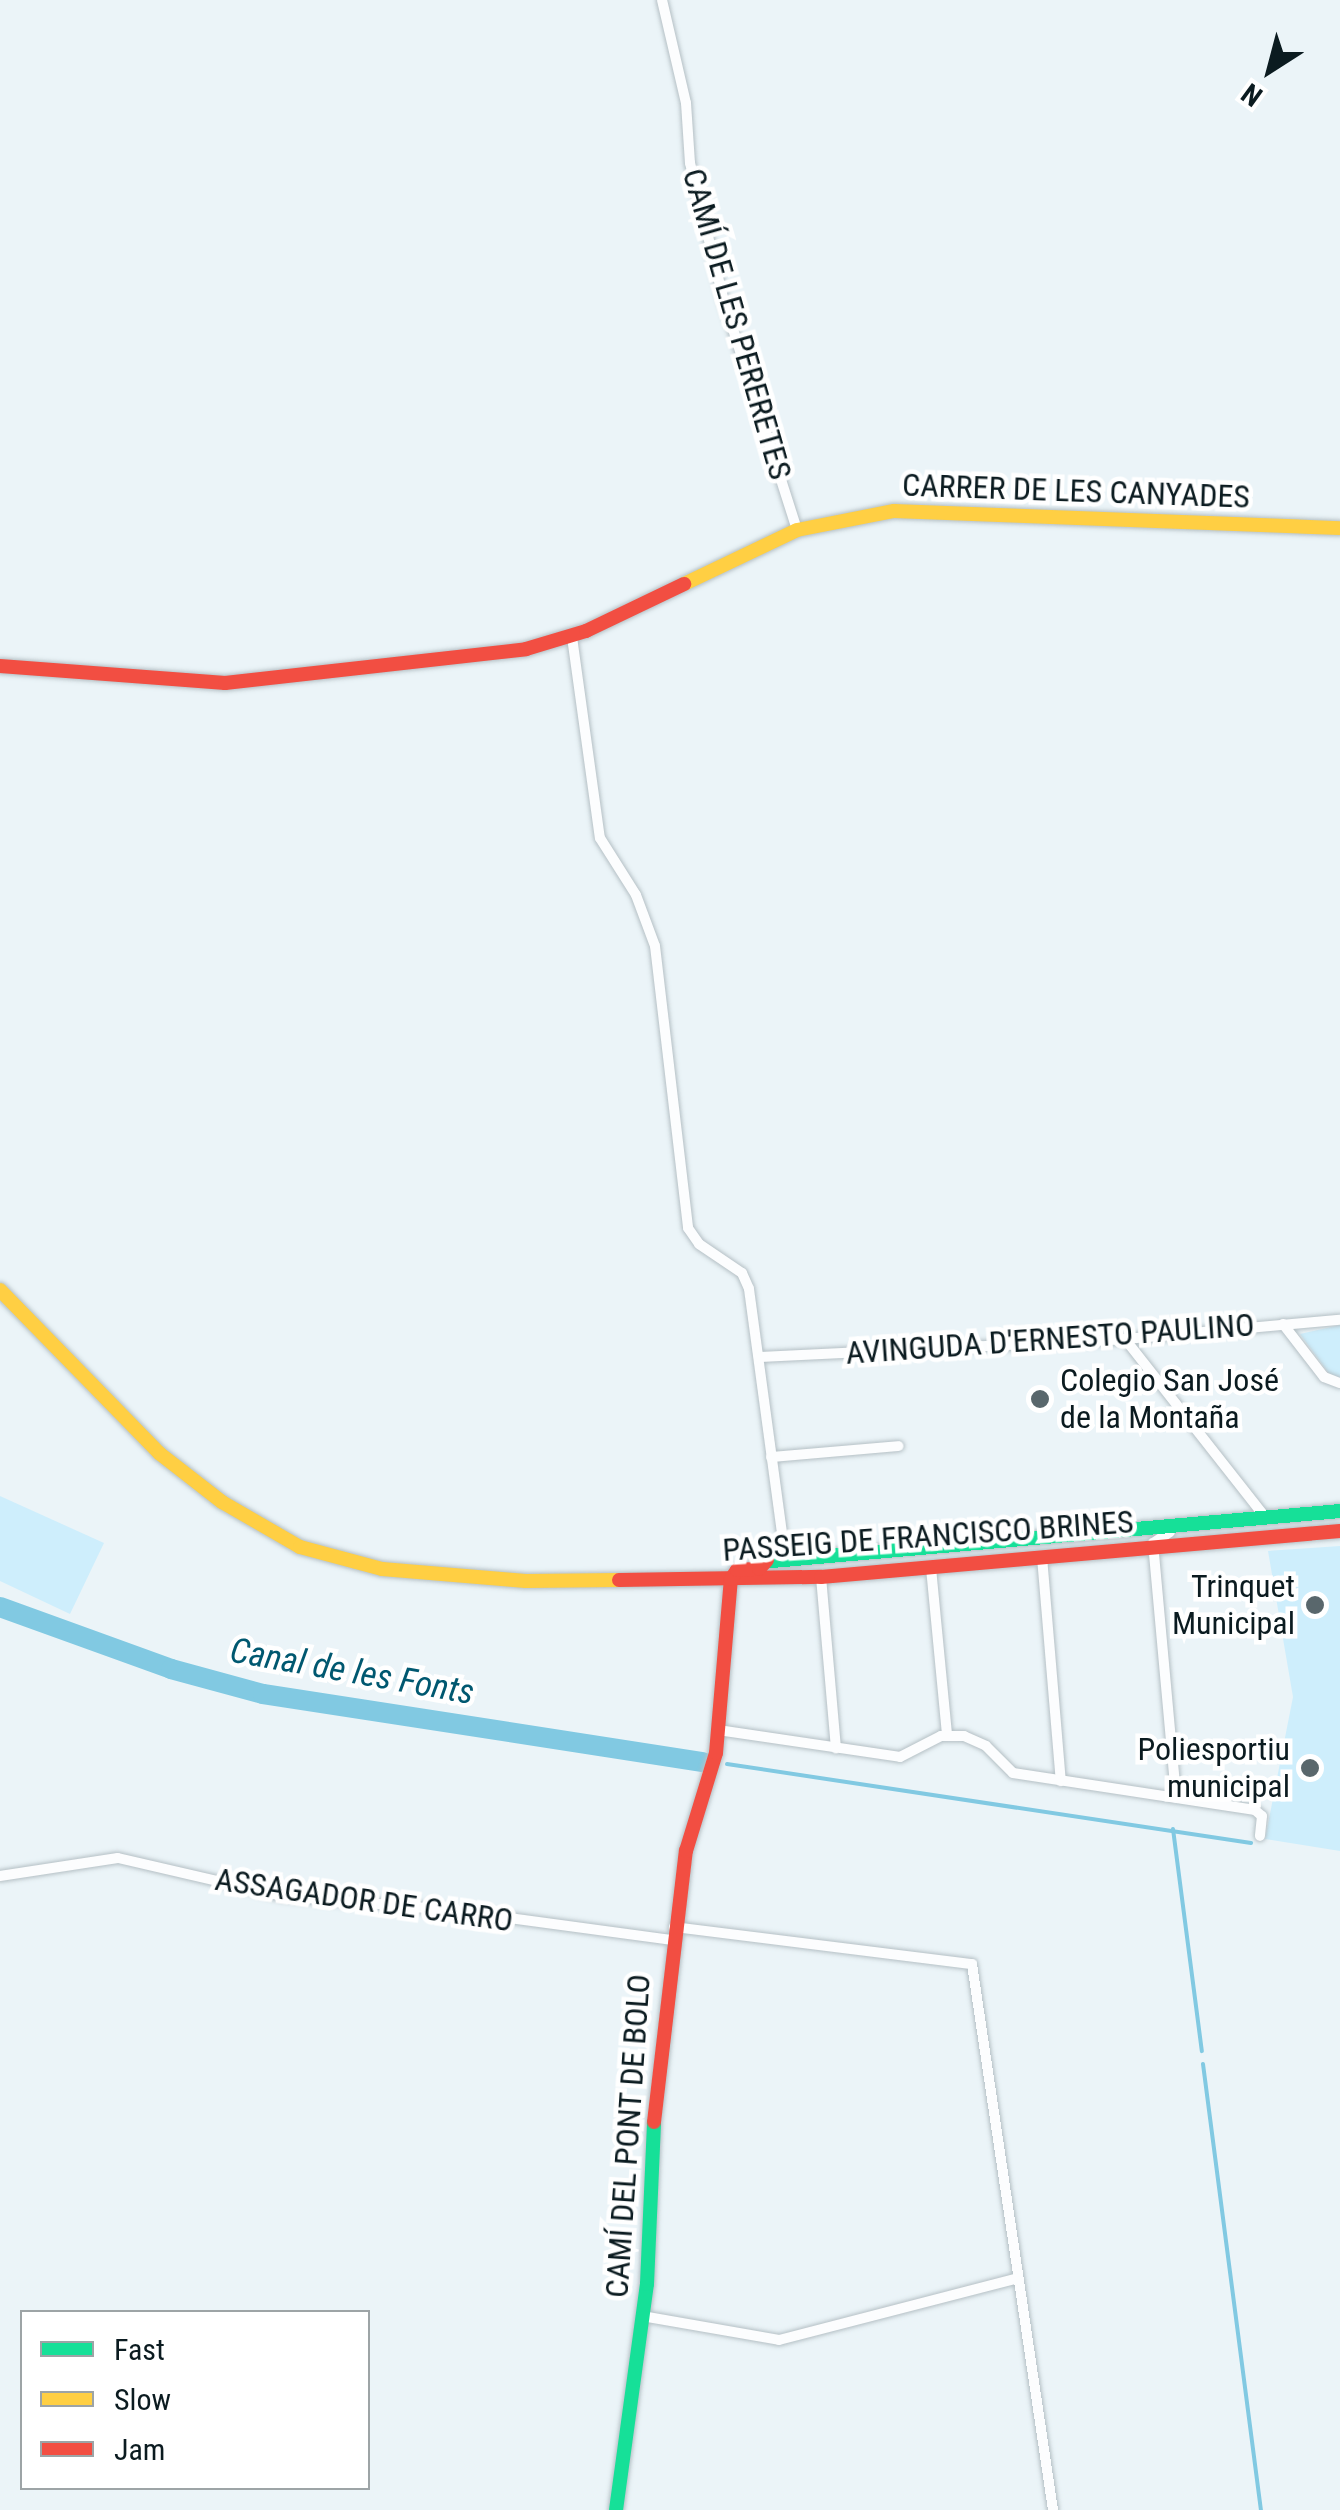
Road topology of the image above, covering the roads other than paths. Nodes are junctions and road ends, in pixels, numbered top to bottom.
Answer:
1 (662, 0) edge
2 (1340, 528) edge
3 (797, 530) junction
4 (572, 636) junction
5 (0, 666) edge
6 (0, 1290) edge
7 (1340, 1320) edge
8 (1283, 1324) junction
9 (1126, 1340) junction
10 (760, 1357) junction
11 (1340, 1383) edge
12 (898, 1446) dead end
13 (771, 1457) junction
14 (1340, 1511) edge
15 (1266, 1518) junction
16 (1218, 1522) junction
17 (1340, 1531) edge
18 (1154, 1548) junction
19 (1042, 1556) junction
20 (778, 1558) junction
21 (931, 1568) junction
22 (821, 1577) junction
23 (782, 1578) junction
24 (632, 1579) junction
25 (731, 1579) junction
26 (718, 1730) junction
27 (946, 1734) junction
28 (836, 1748) junction
29 (1062, 1781) junction
30 (1176, 1798) junction
31 (1260, 1836) dead end
32 (0, 1876) edge
33 (673, 1934) junction
34 (1018, 2278) junction
35 (642, 2316) junction
36 (616, 2510) edge
37 (1053, 2510) edge

1 - 3 street, CAMÍ DE LES PERERETES
2 - 3 street, CARRER DE LES CANYADES
3 - 4 street, CARRER DE LES CANYADES
4 - 5 street, CARRER DE LES CANYADES
4 - 10 street
6 - 24 street
7 - 8 street, AVINGUDA D'ERNESTO PAULINO
8 - 9 street, AVINGUDA D'ERNESTO PAULINO
8 - 11 street
9 - 10 street, AVINGUDA D'ERNESTO PAULINO
9 - 15 street
10 - 13 street
12 - 13 street
13 - 20 street
14 - 15 street, PASSEIG DE FRANCISCO BRINES
15 - 16 street, PASSEIG DE FRANCISCO BRINES
16 - 18 street
16 - 20 street, PASSEIG DE FRANCISCO BRINES
17 - 18 street, PASSEIG DE FRANCISCO BRINES
18 - 19 street, PASSEIG DE FRANCISCO BRINES
18 - 30 street
19 - 21 street, PASSEIG DE FRANCISCO BRINES
19 - 29 street
20 - 23 street
20 - 24 street, PASSEIG DE FRANCISCO BRINES
20 - 25 street
21 - 22 street, PASSEIG DE FRANCISCO BRINES
21 - 27 street
22 - 23 street, PASSEIG DE FRANCISCO BRINES
22 - 28 street
23 - 25 street, PASSEIG DE FRANCISCO BRINES
24 - 25 street, PASSEIG DE FRANCISCO BRINES
25 - 26 street, CAMÍ DEL PONT DE BOLO
26 - 28 street
26 - 33 street, CAMÍ DEL PONT DE BOLO
27 - 28 street
27 - 29 street
29 - 30 street
30 - 31 street
32 - 33 street, ASSAGADOR DE CARRO
33 - 34 street, ASSAGADOR DE CARRO
33 - 35 street, CAMÍ DEL PONT DE BOLO
34 - 35 street
34 - 37 street
35 - 36 street, CAMÍ DEL PONT DE BOLO

